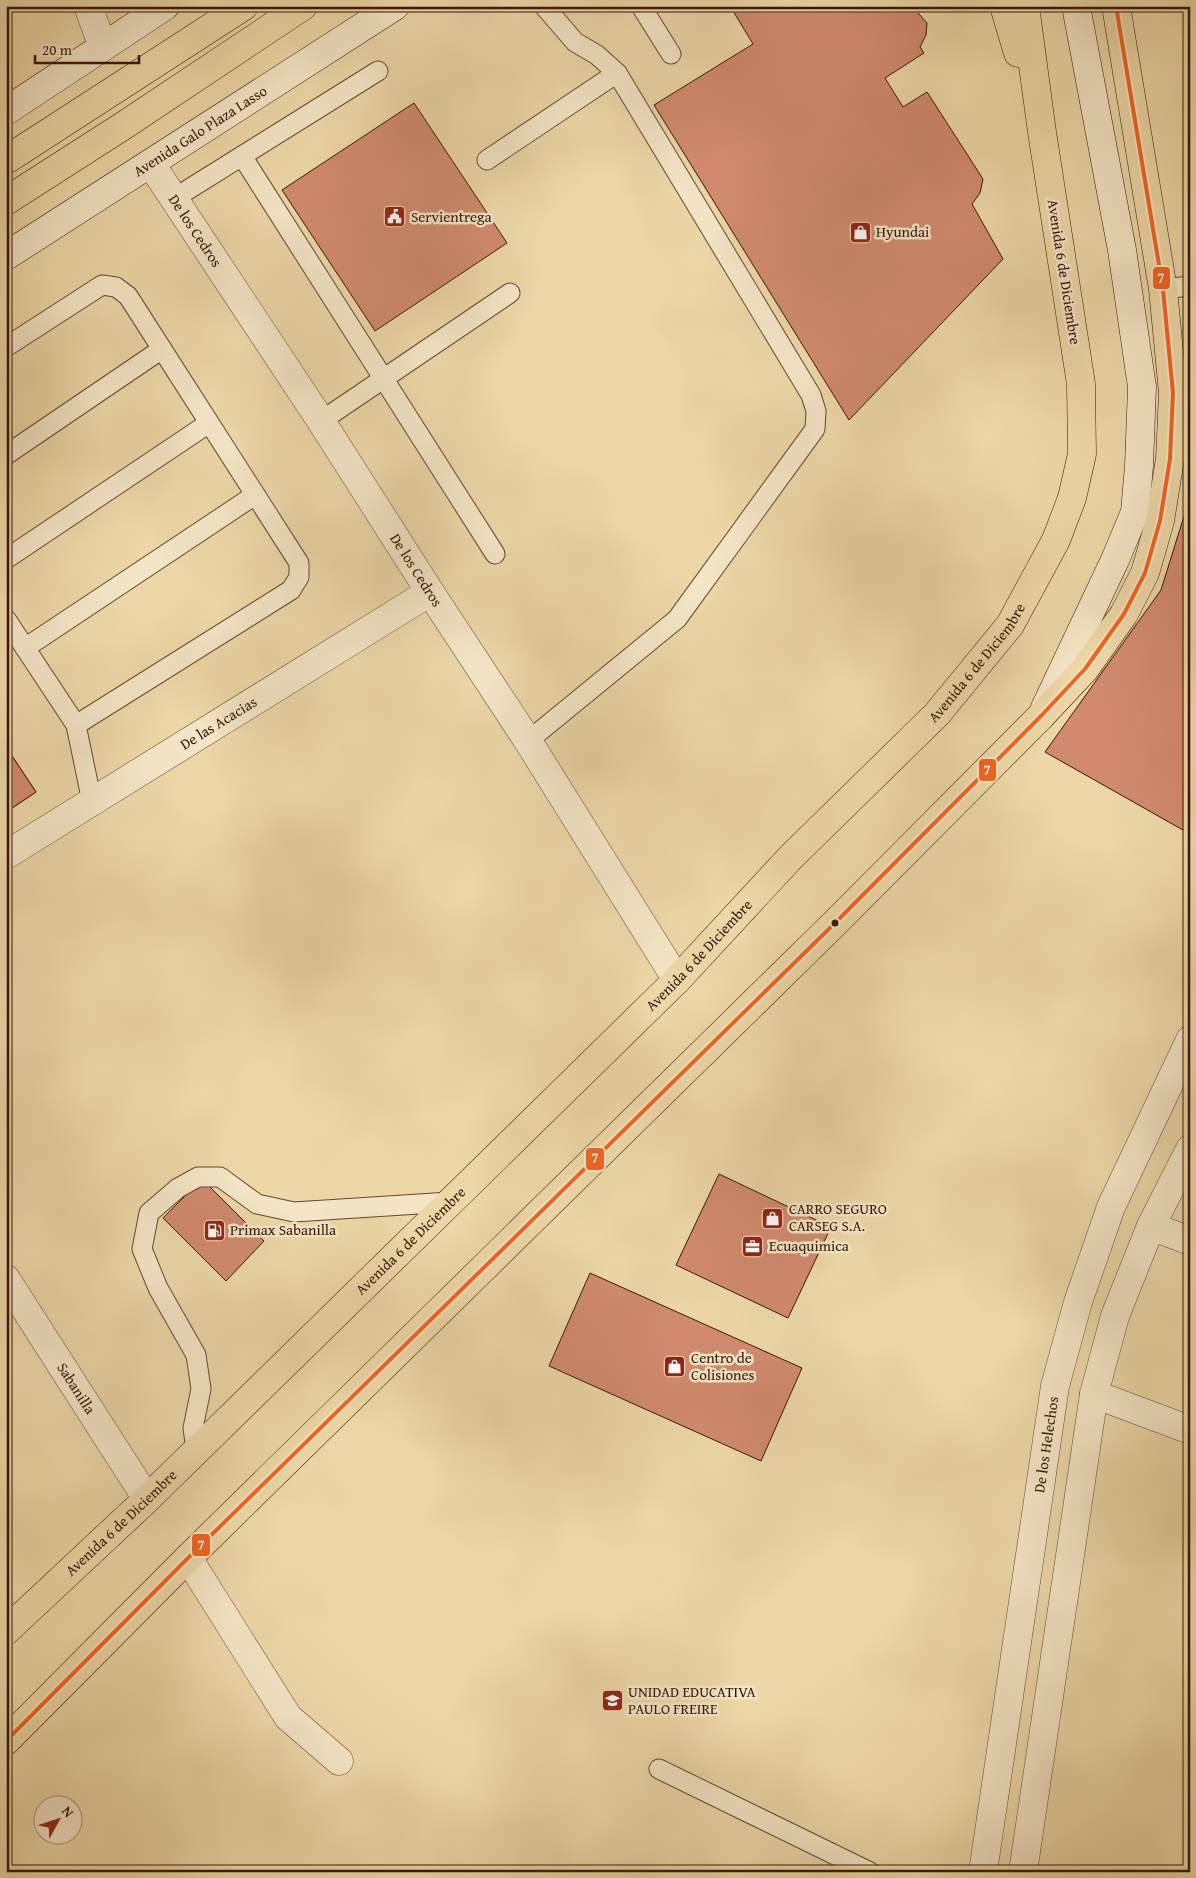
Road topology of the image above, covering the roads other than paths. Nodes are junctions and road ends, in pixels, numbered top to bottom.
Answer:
1 (88, 6) edge
2 (165, 6) edge
3 (244, 6) edge
4 (303, 6) edge
5 (395, 6) edge
6 (544, 6) edge
7 (641, 6) edge
8 (1004, 6) edge
9 (1025, 6) edge
10 (1076, 6) edge
11 (1116, 6) edge
12 (103, 48) junction
13 (671, 54) dead end
14 (378, 71) dead end
15 (617, 73) junction
16 (6, 111) edge
17 (1042, 132) junction
18 (242, 156) junction
19 (6, 160) edge
20 (487, 160) dead end
21 (151, 164) junction
22 (174, 198) junction
23 (6, 201) edge
24 (6, 256) edge
25 (1190, 286) edge
26 (1163, 289) junction
27 (510, 293) dead end
28 (6, 347) edge
29 (162, 349) junction
30 (384, 380) junction
31 (321, 421) junction
32 (209, 423) junction
33 (6, 454) edge
34 (255, 495) junction
35 (495, 554) dead end
36 (6, 559) edge
37 (430, 592) junction
38 (6, 619) edge
39 (25, 648) junction
40 (1041, 716) junction
41 (76, 724) junction
42 (528, 741) junction
43 (92, 802) junction
44 (6, 855) edge
45 (677, 980) junction
46 (1190, 1040) edge
47 (1190, 1149) edge
48 (450, 1202) junction
49 (1151, 1226) junction
50 (1190, 1241) edge
51 (6, 1279) edge
52 (1094, 1394) junction
53 (1190, 1430) edge
54 (196, 1450) junction
55 (147, 1498) junction
56 (188, 1558) junction
57 (6, 1631) edge
58 (6, 1741) edge
59 (338, 1761) dead end
60 (659, 1769) dead end
61 (870, 1872) edge
62 (983, 1872) edge
63 (1024, 1872) edge

1 - 12 street
2 - 12 street
3 - 19 main road
4 - 23 main road
5 - 21 street, Avenida Galo Plaza Lasso
6 - 15 lane
7 - 13 lane
8 - 17 main road
9 - 17 main road
10 - 40 street
11 - 26 main road
12 - 16 street
14 - 18 lane
15 - 20 lane
15 - 42 lane
17 - 45 main road, Avenida 6 de Diciembre
18 - 22 lane
18 - 30 lane
21 - 22 street, De los Cedros
21 - 24 street, Avenida Galo Plaza Lasso
22 - 31 street, De los Cedros
25 - 26 lane
26 - 40 main road
27 - 30 lane
28 - 29 lane
29 - 32 lane
29 - 33 lane
30 - 31 lane
30 - 35 lane
31 - 37 street, De los Cedros
32 - 34 lane
32 - 36 lane
34 - 39 lane
34 - 41 lane
37 - 42 street, De los Cedros
37 - 43 street, De las Acacias
38 - 39 lane
39 - 41 lane
40 - 56 main road
41 - 43 lane
42 - 45 street, De los Cedros
43 - 44 street, De las Acacias
45 - 48 main road, Avenida 6 de Diciembre
46 - 62 street, De los Helechos
47 - 49 street
48 - 54 main road, Avenida 6 de Diciembre
48 - 54 lane
49 - 50 street
49 - 52 street
51 - 55 street, Sabanilla
52 - 53 street
52 - 63 street
54 - 55 main road, Avenida 6 de Diciembre
55 - 57 main road, Avenida 6 de Diciembre
56 - 58 main road
56 - 59 street
60 - 61 lane

